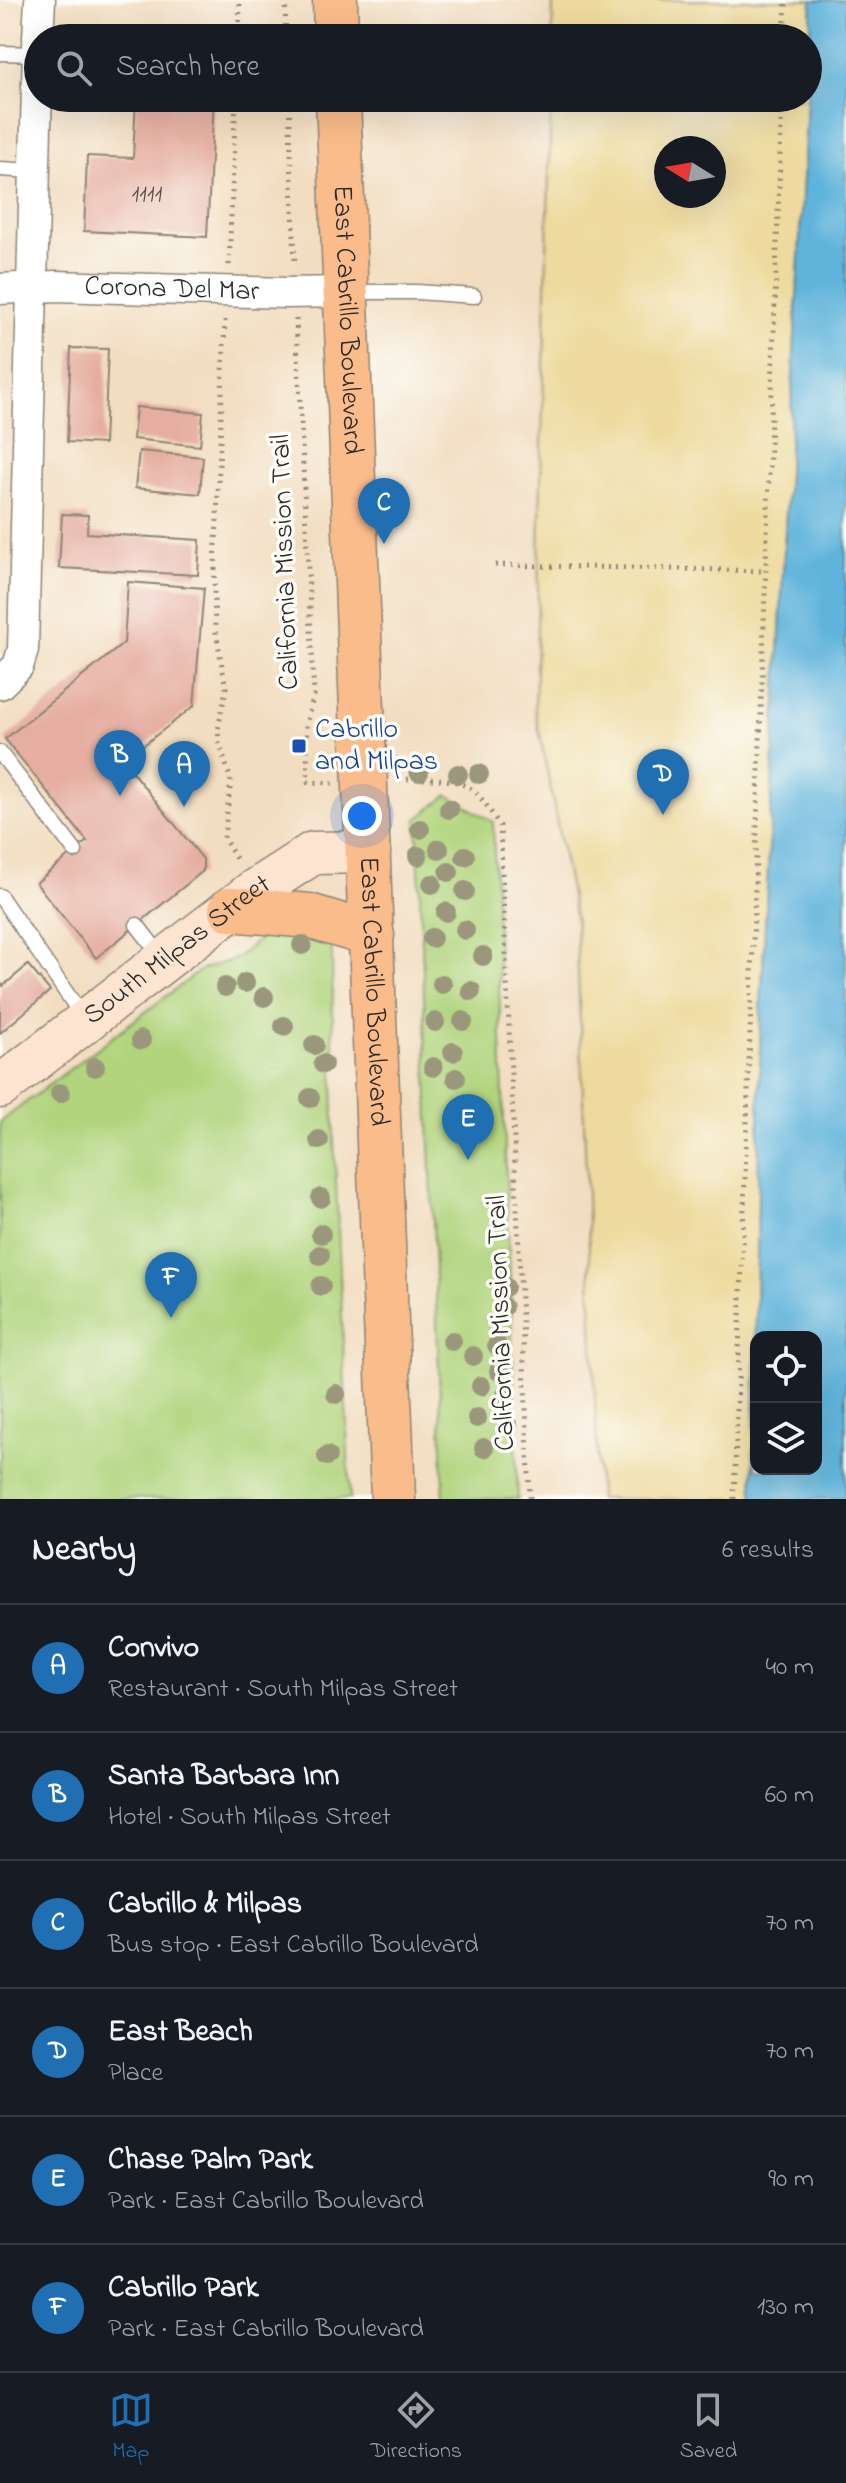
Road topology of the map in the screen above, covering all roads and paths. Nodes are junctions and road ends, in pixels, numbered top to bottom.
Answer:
1 (40, 0) edge
2 (240, 0) edge
3 (285, 0) edge
4 (335, 0) edge
5 (786, 0) edge
6 (39, 24) edge
7 (239, 24) edge
8 (286, 24) edge
9 (336, 24) edge
10 (785, 24) edge
11 (0, 53) edge
12 (24, 54) edge
13 (36, 112) edge
14 (235, 112) edge
15 (289, 112) edge
16 (339, 112) edge
17 (782, 112) edge
18 (0, 169) edge
19 (33, 171) junction
20 (229, 265) dead end
21 (295, 271) dead end
22 (30, 286) junction
23 (0, 289) edge
24 (346, 292) junction
25 (474, 296) dead end
26 (225, 320) dead end
27 (296, 321) dead end
28 (495, 565) dead end
29 (766, 571) junction
30 (0, 684) edge
31 (0, 753) edge
32 (407, 779) dead end
33 (327, 783) dead end
34 (75, 851) dead end
35 (369, 852) junction
36 (235, 857) dead end
37 (0, 896) edge
38 (231, 909) junction
39 (137, 925) dead end
40 (372, 935) junction
41 (164, 960) junction
42 (85, 1021) junction
43 (0, 1087) edge
44 (393, 1499) edge
45 (530, 1499) edge
46 (734, 1499) edge

1 - 6 street
2 - 7 path
3 - 8 path
4 - 9 main road
5 - 10 path
11 - 12 lane
13 - 19 street
14 - 20 path
15 - 21 path
16 - 24 main road, East Cabrillo Boulevard
17 - 29 path
18 - 19 lane
19 - 22 street
22 - 23 street, Corona Del Mar
22 - 24 street, Corona Del Mar
22 - 30 street
24 - 25 lane
24 - 35 main road, East Cabrillo Boulevard
26 - 36 path
27 - 33 path, California Mission Trail
28 - 29 path
29 - 46 path
31 - 34 lane
32 - 45 path, California Mission Trail
35 - 38 main road, South Milpas Street
35 - 40 main road, East Cabrillo Boulevard
37 - 42 lane
38 - 40 main road
38 - 41 main road, South Milpas Street
39 - 41 lane
40 - 44 main road, East Cabrillo Boulevard
41 - 42 main road, South Milpas Street
42 - 43 main road, South Milpas Street

